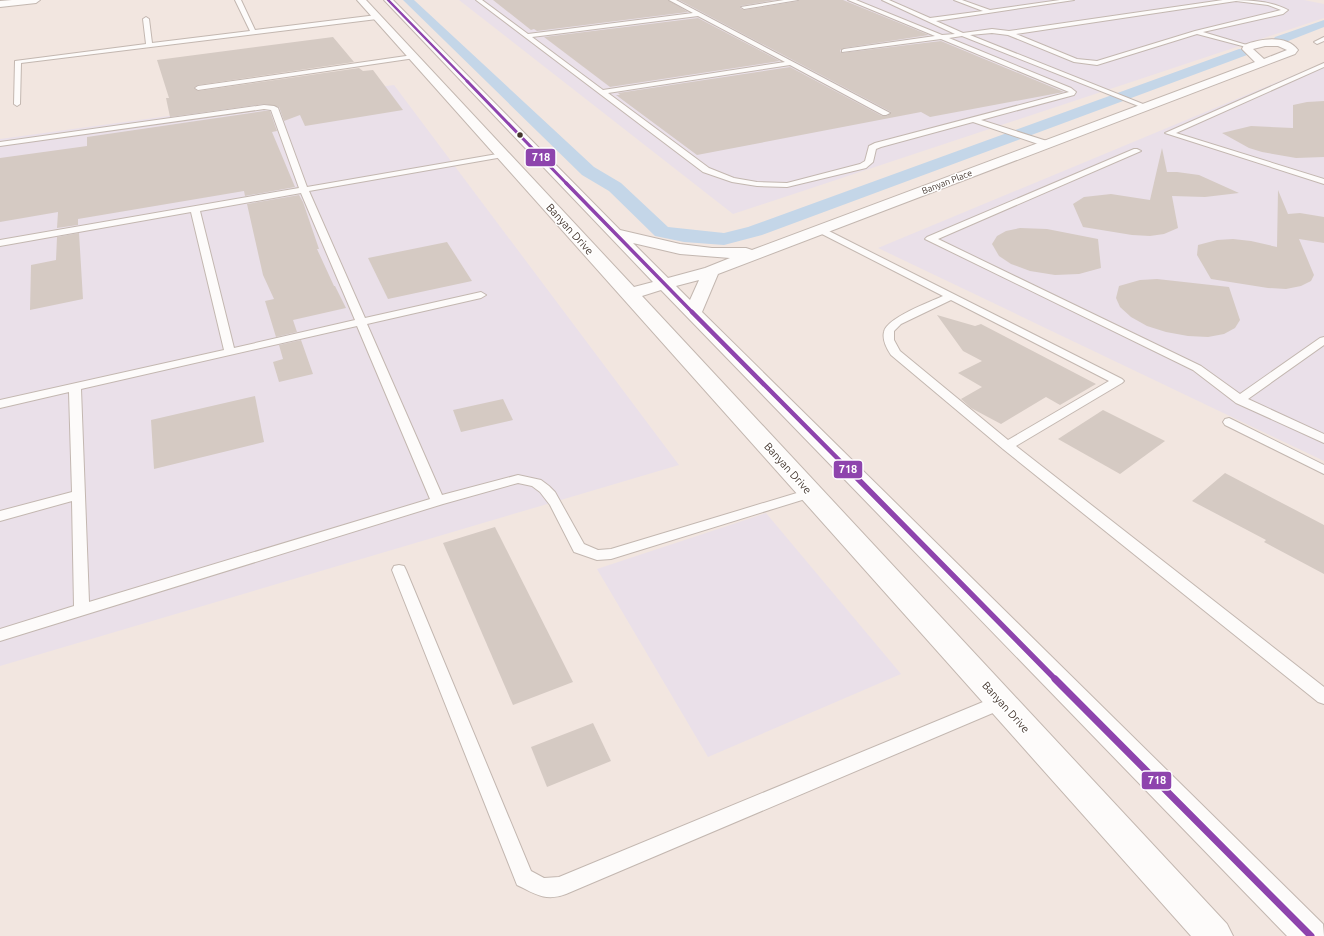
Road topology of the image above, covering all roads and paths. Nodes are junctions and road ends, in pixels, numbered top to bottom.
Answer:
1 (36, 0) edge
2 (238, 0) edge
3 (361, 0) edge
4 (388, 0) edge
5 (479, 0) edge
6 (672, 0) edge
7 (795, 0) edge
8 (851, 0) edge
9 (886, 0) edge
10 (957, 0) edge
11 (1044, 0) edge
12 (1071, 0) edge
13 (1234, 0) edge
14 (1238, 0) edge
15 (1052, 3) junction
16 (0, 4) edge
17 (744, 7) dead end
18 (989, 12) junction
19 (698, 14) junction
20 (377, 17) junction
21 (146, 19) dead end
22 (930, 20) junction
23 (253, 32) junction
24 (1197, 32) junction
25 (1009, 33) junction
26 (961, 34) junction
27 (527, 36) junction
28 (941, 37) junction
29 (1324, 39) edge
30 (1317, 42) dead end
31 (150, 44) junction
32 (1248, 47) junction
33 (844, 51) dead end
34 (413, 57) junction
35 (791, 63) junction
36 (1262, 63) junction
37 (1324, 65) edge
38 (198, 88) dead end
39 (602, 92) junction
40 (17, 104) dead end
41 (1146, 107) junction
42 (886, 113) dead end
43 (973, 120) junction
44 (0, 144) edge
45 (1047, 144) junction
46 (1137, 151) dead end
47 (503, 156) junction
48 (1324, 182) edge
49 (304, 190) junction
50 (195, 209) junction
51 (821, 230) junction
52 (617, 234) junction
53 (0, 243) edge
54 (761, 252) junction
55 (711, 271) junction
56 (665, 285) junction
57 (629, 294) junction
58 (480, 295) dead end
59 (952, 296) junction
60 (693, 312) junction
61 (361, 322) junction
62 (1324, 340) edge
63 (230, 352) junction
64 (75, 387) junction
65 (1240, 400) junction
66 (0, 404) edge
67 (1229, 422) dead end
68 (1324, 439) edge
69 (1007, 446) junction
70 (1324, 470) edge
71 (810, 493) junction
72 (78, 495) junction
73 (438, 501) junction
74 (0, 516) edge
75 (399, 570) dead end
76 (82, 610) junction
77 (0, 636) edge
78 (1324, 697) edge
79 (1001, 702) junction
80 (1215, 936) edge
81 (1311, 936) edge

1 - 16 street
2 - 23 lane
3 - 20 street, Banyan Drive
4 - 52 street
5 - 27 lane
6 - 19 lane
7 - 17 lane
8 - 28 lane
9 - 22 lane
10 - 18 lane
11 - 15 lane
12 - 15 lane
13 - 25 lane
14 - 24 lane
15 - 18 lane
18 - 22 lane
19 - 27 lane
19 - 35 lane
20 - 23 lane
20 - 34 street, Banyan Drive
21 - 31 lane
22 - 26 lane
23 - 31 lane
24 - 25 lane
24 - 32 lane
25 - 26 lane
26 - 28 lane
26 - 41 lane
27 - 39 lane
28 - 33 lane
28 - 43 lane
29 - 30 lane
31 - 40 lane
32 - 36 street
32 - 36 street, Banyan Place
34 - 38 lane
34 - 47 street, Banyan Drive
35 - 39 lane
35 - 42 lane
36 - 41 street, Banyan Place
37 - 48 lane
39 - 43 lane
41 - 45 street, Banyan Place
43 - 45 lane
44 - 49 lane
45 - 51 street, Banyan Place
46 - 65 lane
47 - 49 lane
47 - 57 street, Banyan Drive
49 - 50 lane
49 - 61 lane
50 - 53 lane
50 - 63 lane
51 - 54 street, Banyan Place
51 - 59 lane
52 - 54 street
52 - 56 street
54 - 55 street, Banyan Place
55 - 56 street, Banyan Place
55 - 60 street
56 - 57 street, Banyan Place
56 - 60 street
57 - 71 street, Banyan Drive
58 - 61 lane
59 - 69 lane
59 - 69 lane
60 - 81 street
61 - 63 lane
61 - 73 lane
62 - 65 lane
63 - 64 lane
64 - 66 lane
64 - 72 lane
65 - 68 lane
67 - 70 lane
69 - 78 lane
71 - 73 lane
71 - 79 street, Banyan Drive
72 - 74 lane
72 - 76 lane
73 - 76 lane
75 - 79 lane
76 - 77 lane
79 - 80 street, Banyan Drive

